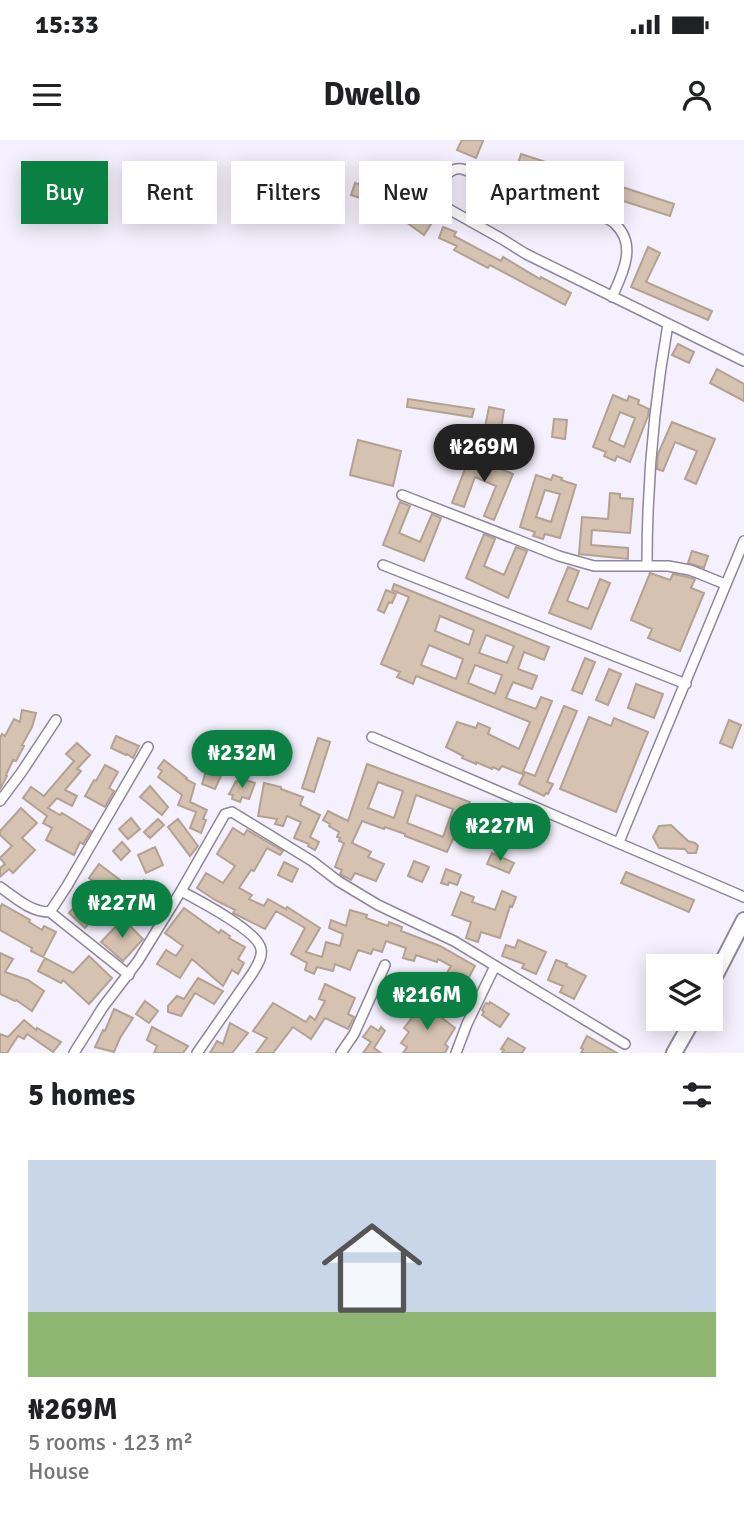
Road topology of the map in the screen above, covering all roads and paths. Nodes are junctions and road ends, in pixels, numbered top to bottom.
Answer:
1 (612, 297) junction
2 (668, 324) junction
3 (744, 361) edge
4 (402, 495) dead end
5 (744, 541) edge
6 (383, 565) dead end
7 (647, 565) junction
8 (725, 584) junction
9 (686, 684) junction
10 (56, 720) dead end
11 (372, 737) dead end
12 (148, 747) dead end
13 (0, 801) edge
14 (620, 842) junction
15 (0, 887) edge
16 (181, 891) junction
17 (744, 897) edge
18 (50, 912) junction
19 (744, 920) edge
20 (723, 961) edge
21 (385, 965) dead end
22 (495, 967) junction
23 (129, 975) junction
24 (687, 1031) edge
25 (625, 1044) dead end
26 (75, 1053) edge
27 (197, 1053) edge
28 (341, 1053) edge
29 (456, 1053) edge
30 (674, 1053) edge

1 - 1 street
1 - 2 street
2 - 3 street
2 - 7 street
4 - 7 street
5 - 8 street
6 - 9 street
7 - 8 street
8 - 9 street
9 - 14 street
10 - 13 street
11 - 14 street
12 - 18 street
14 - 17 street
15 - 18 street
16 - 22 street
16 - 23 street
16 - 27 street
18 - 23 street
19 - 20 highway
21 - 28 street
22 - 25 street
22 - 29 street
23 - 26 street
24 - 30 highway

